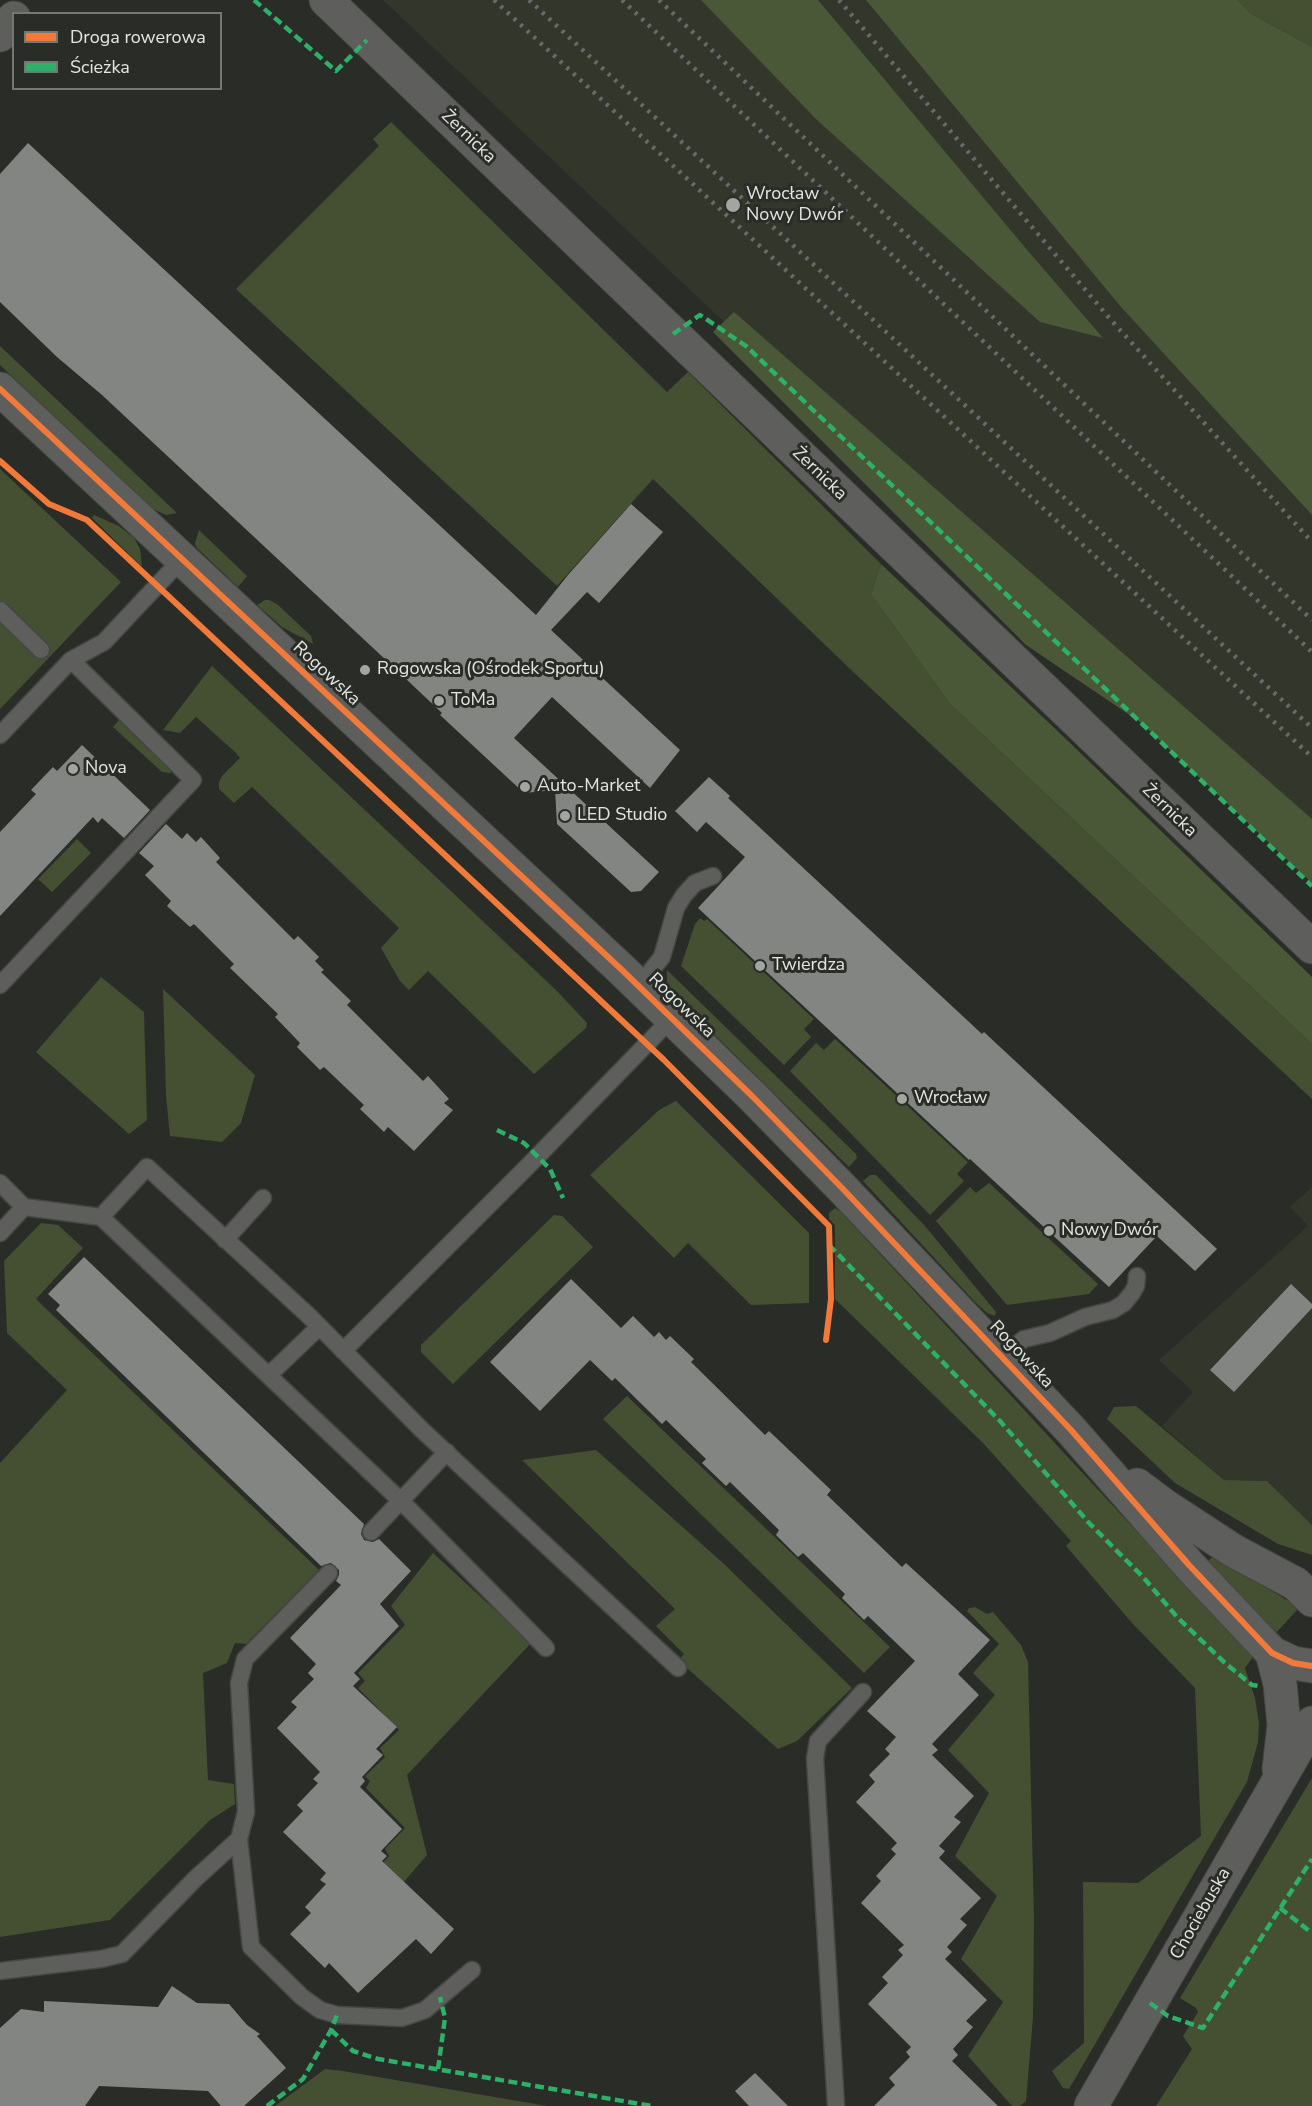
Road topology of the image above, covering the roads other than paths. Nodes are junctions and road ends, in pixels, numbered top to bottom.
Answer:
1 (28, 0) edge
2 (326, 0) edge
3 (19, 12) edge
4 (12, 21) edge
5 (0, 36) edge
6 (0, 389) edge
7 (182, 559) junction
8 (0, 610) edge
9 (41, 650) dead end
10 (71, 660) junction
11 (0, 735) edge
12 (713, 876) dead end
13 (1312, 947) edge
14 (0, 985) edge
15 (638, 987) junction
16 (672, 1018) junction
17 (0, 1183) edge
18 (263, 1198) dead end
19 (24, 1207) junction
20 (101, 1217) junction
21 (0, 1233) edge
22 (225, 1239) junction
23 (1137, 1276) dead end
24 (320, 1327) junction
25 (343, 1351) junction
26 (1002, 1356) junction
27 (269, 1375) junction
28 (1071, 1430) junction
29 (447, 1452) junction
30 (401, 1501) junction
31 (371, 1532) dead end
32 (330, 1574) dead end
33 (1307, 1590) edge
34 (546, 1648) dead end
35 (1272, 1653) junction
36 (1312, 1666) edge
37 (678, 1668) dead end
38 (863, 1692) dead end
39 (1312, 1723) edge
40 (1278, 1783) junction
41 (239, 1839) junction
42 (472, 1970) dead end
43 (0, 1971) edge
44 (836, 2106) edge
45 (1091, 2106) edge

1 - 3 street
2 - 13 street, Żernicka
4 - 5 street
6 - 7 street, Rogowska
7 - 10 lane
7 - 15 street, Rogowska
8 - 9 lane
10 - 11 lane
10 - 14 lane
12 - 15 lane
15 - 16 street, Rogowska
16 - 25 lane
16 - 26 street, Rogowska
17 - 19 lane
18 - 22 lane
19 - 20 lane
19 - 21 lane
20 - 22 lane
20 - 27 lane
22 - 24 lane
23 - 26 lane
24 - 25 lane
24 - 27 lane
25 - 29 lane
26 - 28 street, Rogowska
27 - 30 lane
28 - 33 street, Rogowska
28 - 35 street, Rogowska
29 - 30 lane
29 - 37 lane
30 - 31 lane
30 - 34 lane
32 - 41 lane
35 - 36 street, Rogowska
35 - 40 street, Rogowska
38 - 44 lane
39 - 40 street, Chociebuska
40 - 45 street, Chociebuska
41 - 42 lane
41 - 43 lane

